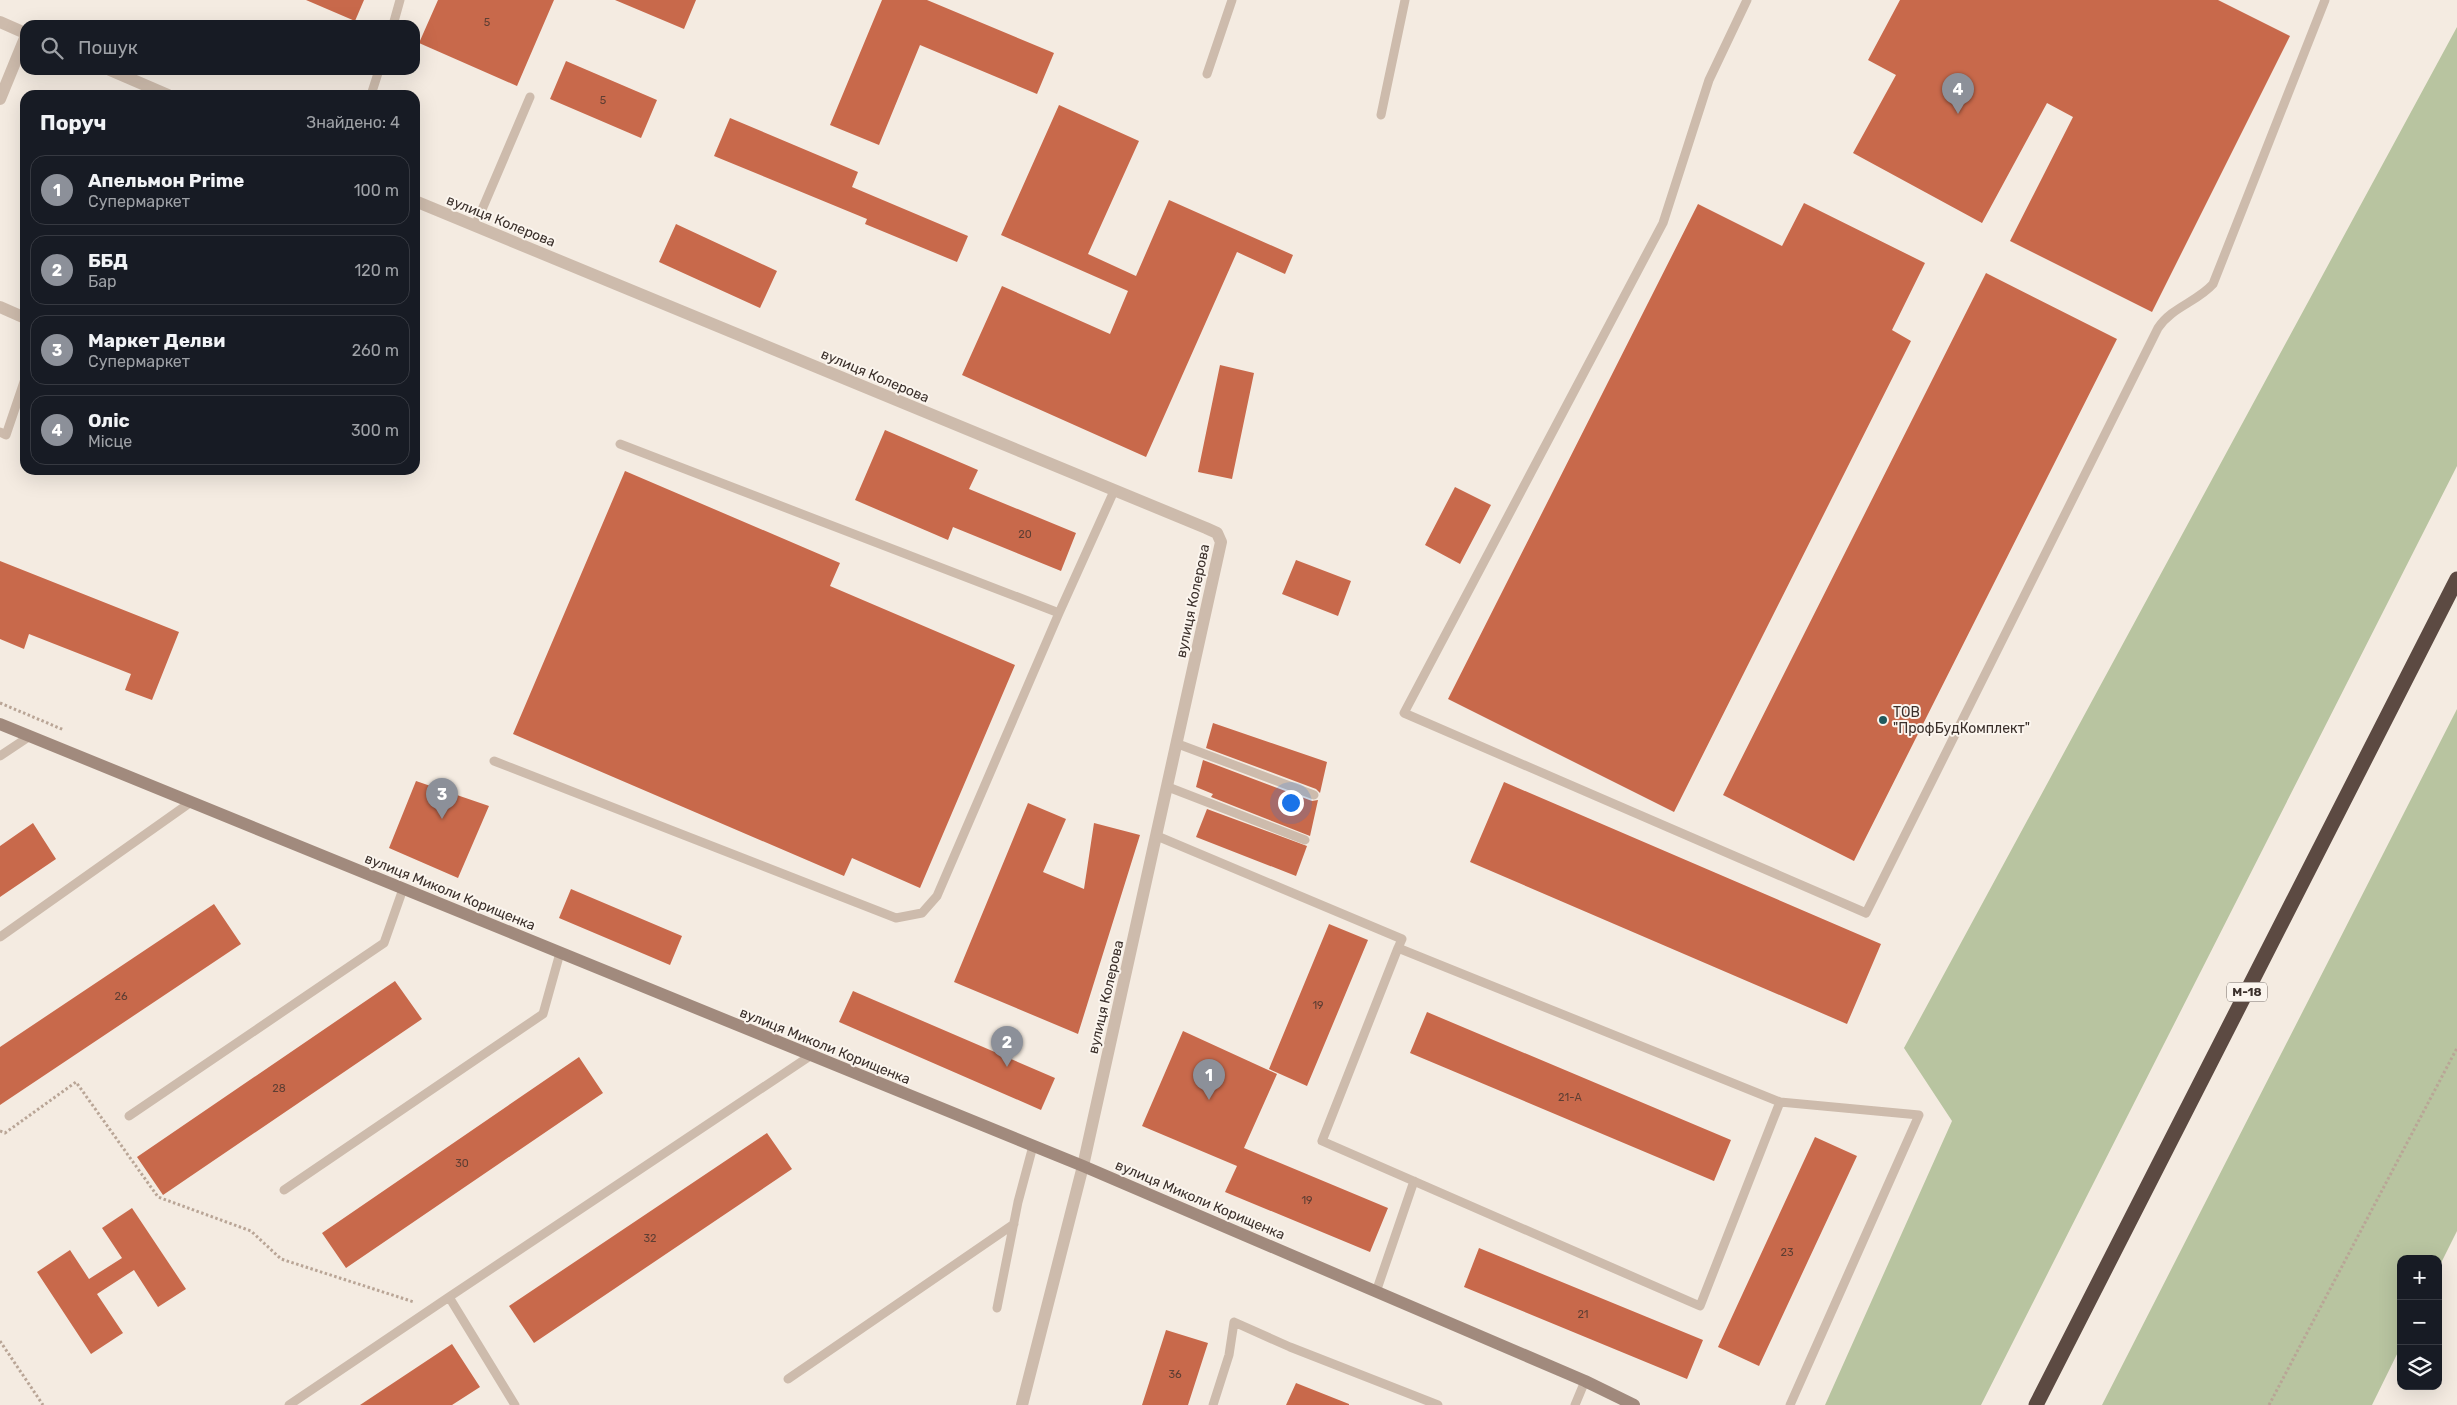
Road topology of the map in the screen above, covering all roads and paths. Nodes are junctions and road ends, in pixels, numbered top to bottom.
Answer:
1 (400, 0) edge
2 (1232, 0) edge
3 (1405, 0) edge
4 (1747, 0) edge
5 (2325, 0) edge
6 (394, 20) edge
7 (0, 22) edge
8 (20, 31) edge
9 (20, 50) edge
10 (1207, 74) dead end
11 (122, 75) edge
12 (378, 75) edge
13 (156, 90) edge
14 (373, 90) edge
15 (530, 97) dead end
16 (0, 99) edge
17 (1381, 115) dead end
18 (420, 203) edge
19 (475, 226) junction
20 (0, 307) edge
21 (20, 316) edge
22 (20, 394) edge
23 (0, 432) edge
24 (620, 444) dead end
25 (1114, 491) junction
26 (2457, 579) edge
27 (1059, 613) junction
28 (0, 724) edge
29 (30, 736) junction
30 (1178, 744) junction
31 (0, 756) edge
32 (494, 760) dead end
33 (1168, 787) junction
34 (1314, 795) dead end
35 (191, 802) junction
36 (1157, 836) junction
37 (1305, 840) dead end
38 (403, 889) junction
39 (0, 937) edge
40 (1398, 948) junction
41 (560, 953) junction
42 (2457, 1048) edge
43 (810, 1056) junction
44 (1780, 1102) junction
45 (129, 1116) dead end
46 (0, 1131) edge
47 (1033, 1146) junction
48 (1084, 1166) junction
49 (1414, 1181) junction
50 (284, 1190) dead end
51 (1014, 1224) junction
52 (1376, 1292) junction
53 (449, 1297) junction
54 (432, 1308) junction
55 (997, 1308) dead end
56 (0, 1341) edge
57 (788, 1379) dead end
58 (1585, 1381) junction
59 (44, 1405) edge
60 (289, 1405) edge
61 (515, 1405) edge
62 (1022, 1405) edge
63 (1213, 1405) edge
64 (1438, 1405) edge
65 (1575, 1405) edge
66 (1634, 1405) edge
67 (1790, 1405) edge
68 (2036, 1405) edge
69 (2269, 1405) edge

1 - 6 lane
2 - 10 lane
3 - 17 lane
4 - 5 lane
7 - 8 street
9 - 16 street
11 - 13 street
12 - 14 lane
15 - 19 lane
18 - 19 street, вулиця Колерова
19 - 25 street, вулиця Колерова
20 - 21 street
22 - 23 lane
24 - 27 lane
25 - 27 lane
25 - 30 street, вулиця Колерова
26 - 68 highway, М-18
27 - 32 lane
28 - 29 street, вулиця Миколи Корищенка
29 - 31 lane
29 - 35 street, вулиця Миколи Корищенка
30 - 33 street, вулиця Колерова
30 - 34 lane
33 - 36 street, вулиця Колерова
33 - 37 lane
35 - 38 street, вулиця Миколи Корищенка
35 - 39 lane
36 - 40 lane
36 - 48 street, вулиця Колерова
38 - 41 street, вулиця Миколи Корищенка
38 - 45 lane
40 - 44 lane
40 - 49 lane
41 - 43 street, вулиця Миколи Корищенка
41 - 50 lane
42 - 69 path
43 - 47 street, вулиця Миколи Корищенка
43 - 53 lane
44 - 49 lane
44 - 67 lane
46 - 54 path
47 - 48 street, вулиця Миколи Корищенка
47 - 51 lane
48 - 52 street, вулиця Миколи Корищенка
48 - 62 street, вулиця Колерова
49 - 52 lane
51 - 55 lane
51 - 57 lane
52 - 58 street, вулиця Миколи Корищенка
53 - 54 lane
53 - 61 lane
54 - 60 lane
56 - 59 path
58 - 65 lane
58 - 66 street, вулиця Миколи Корищенка
63 - 64 lane

